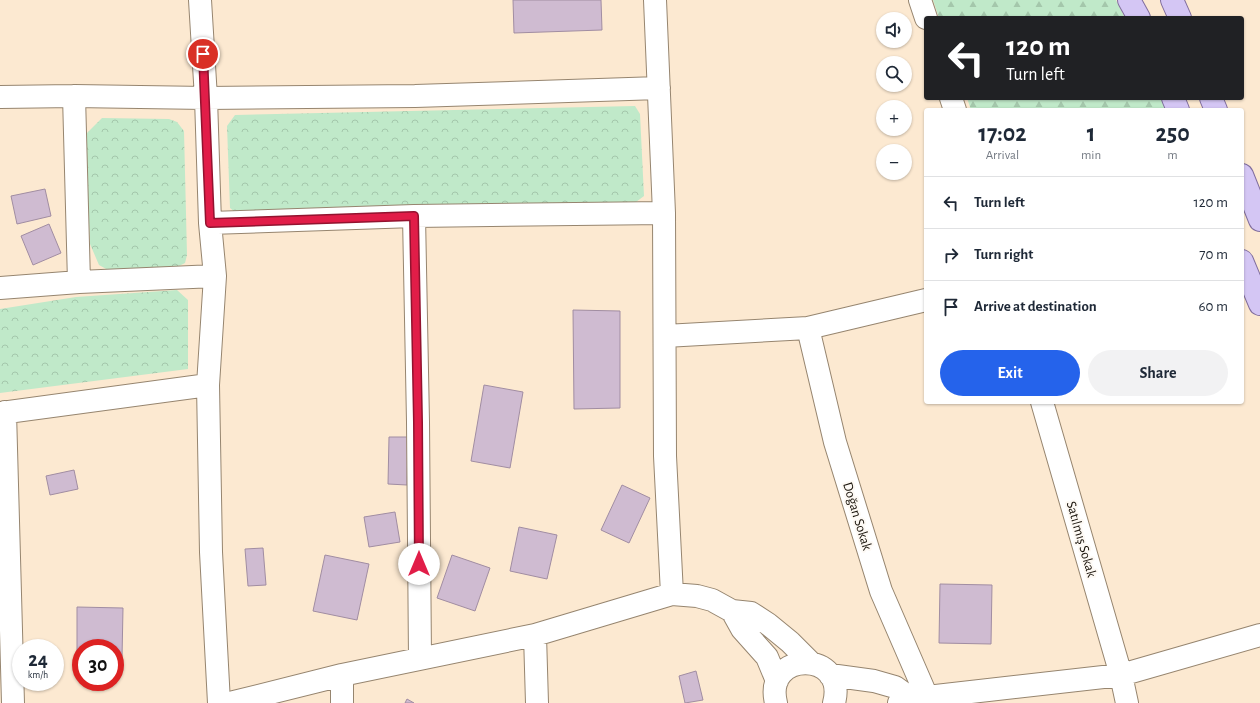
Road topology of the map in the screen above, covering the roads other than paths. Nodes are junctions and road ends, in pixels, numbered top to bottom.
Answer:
1 (200, 0) edge
2 (655, 0) edge
3 (920, 0) edge
4 (1129, 0) edge
5 (1172, 0) edge
6 (925, 16) edge
7 (1137, 16) edge
8 (1179, 16) edge
9 (659, 88) junction
10 (74, 96) junction
11 (0, 97) edge
12 (206, 98) junction
13 (1244, 180) edge
14 (664, 214) junction
15 (414, 216) junction
16 (1260, 220) edge
17 (210, 223) junction
18 (1244, 266) edge
19 (215, 276) junction
20 (79, 282) junction
21 (0, 288) edge
22 (924, 300) edge
23 (1260, 304) edge
24 (808, 328) junction
25 (665, 336) junction
26 (208, 385) junction
27 (1043, 404) edge
28 (2, 413) edge
29 (672, 594) junction
30 (732, 611) junction
31 (535, 635) junction
32 (1260, 635) edge
33 (420, 658) junction
34 (810, 662) junction
35 (342, 675) junction
36 (830, 675) junction
37 (1121, 675) junction
38 (777, 681) junction
39 (912, 699) edge
40 (13, 703) edge
41 (219, 703) edge
42 (230, 703) edge
43 (342, 703) edge
44 (537, 703) edge
45 (776, 703) edge
46 (834, 703) edge
47 (1127, 703) edge

1 - 12 street
2 - 9 street
3 - 6 street
4 - 7 main road
5 - 8 main road
9 - 12 street
9 - 14 street
10 - 11 street
10 - 12 street
10 - 20 street
12 - 17 street
13 - 16 main road
14 - 15 street
14 - 25 street
15 - 17 street
15 - 33 street
17 - 19 street
18 - 23 main road
19 - 20 street
19 - 26 street
20 - 21 street
22 - 24 street
24 - 25 street
24 - 39 street, Doğan Sokak
25 - 29 street
26 - 28 street
26 - 41 street
27 - 37 street, Satılmış Sokak
28 - 40 street
29 - 30 street
29 - 31 street
30 - 34 street
30 - 38 street
31 - 33 street
31 - 44 street
32 - 37 street
33 - 35 street
34 - 36 street
34 - 38 street
35 - 42 street
35 - 43 street
36 - 39 street
36 - 46 street
37 - 39 street
37 - 47 street, Satılmış Sokak
38 - 45 street

